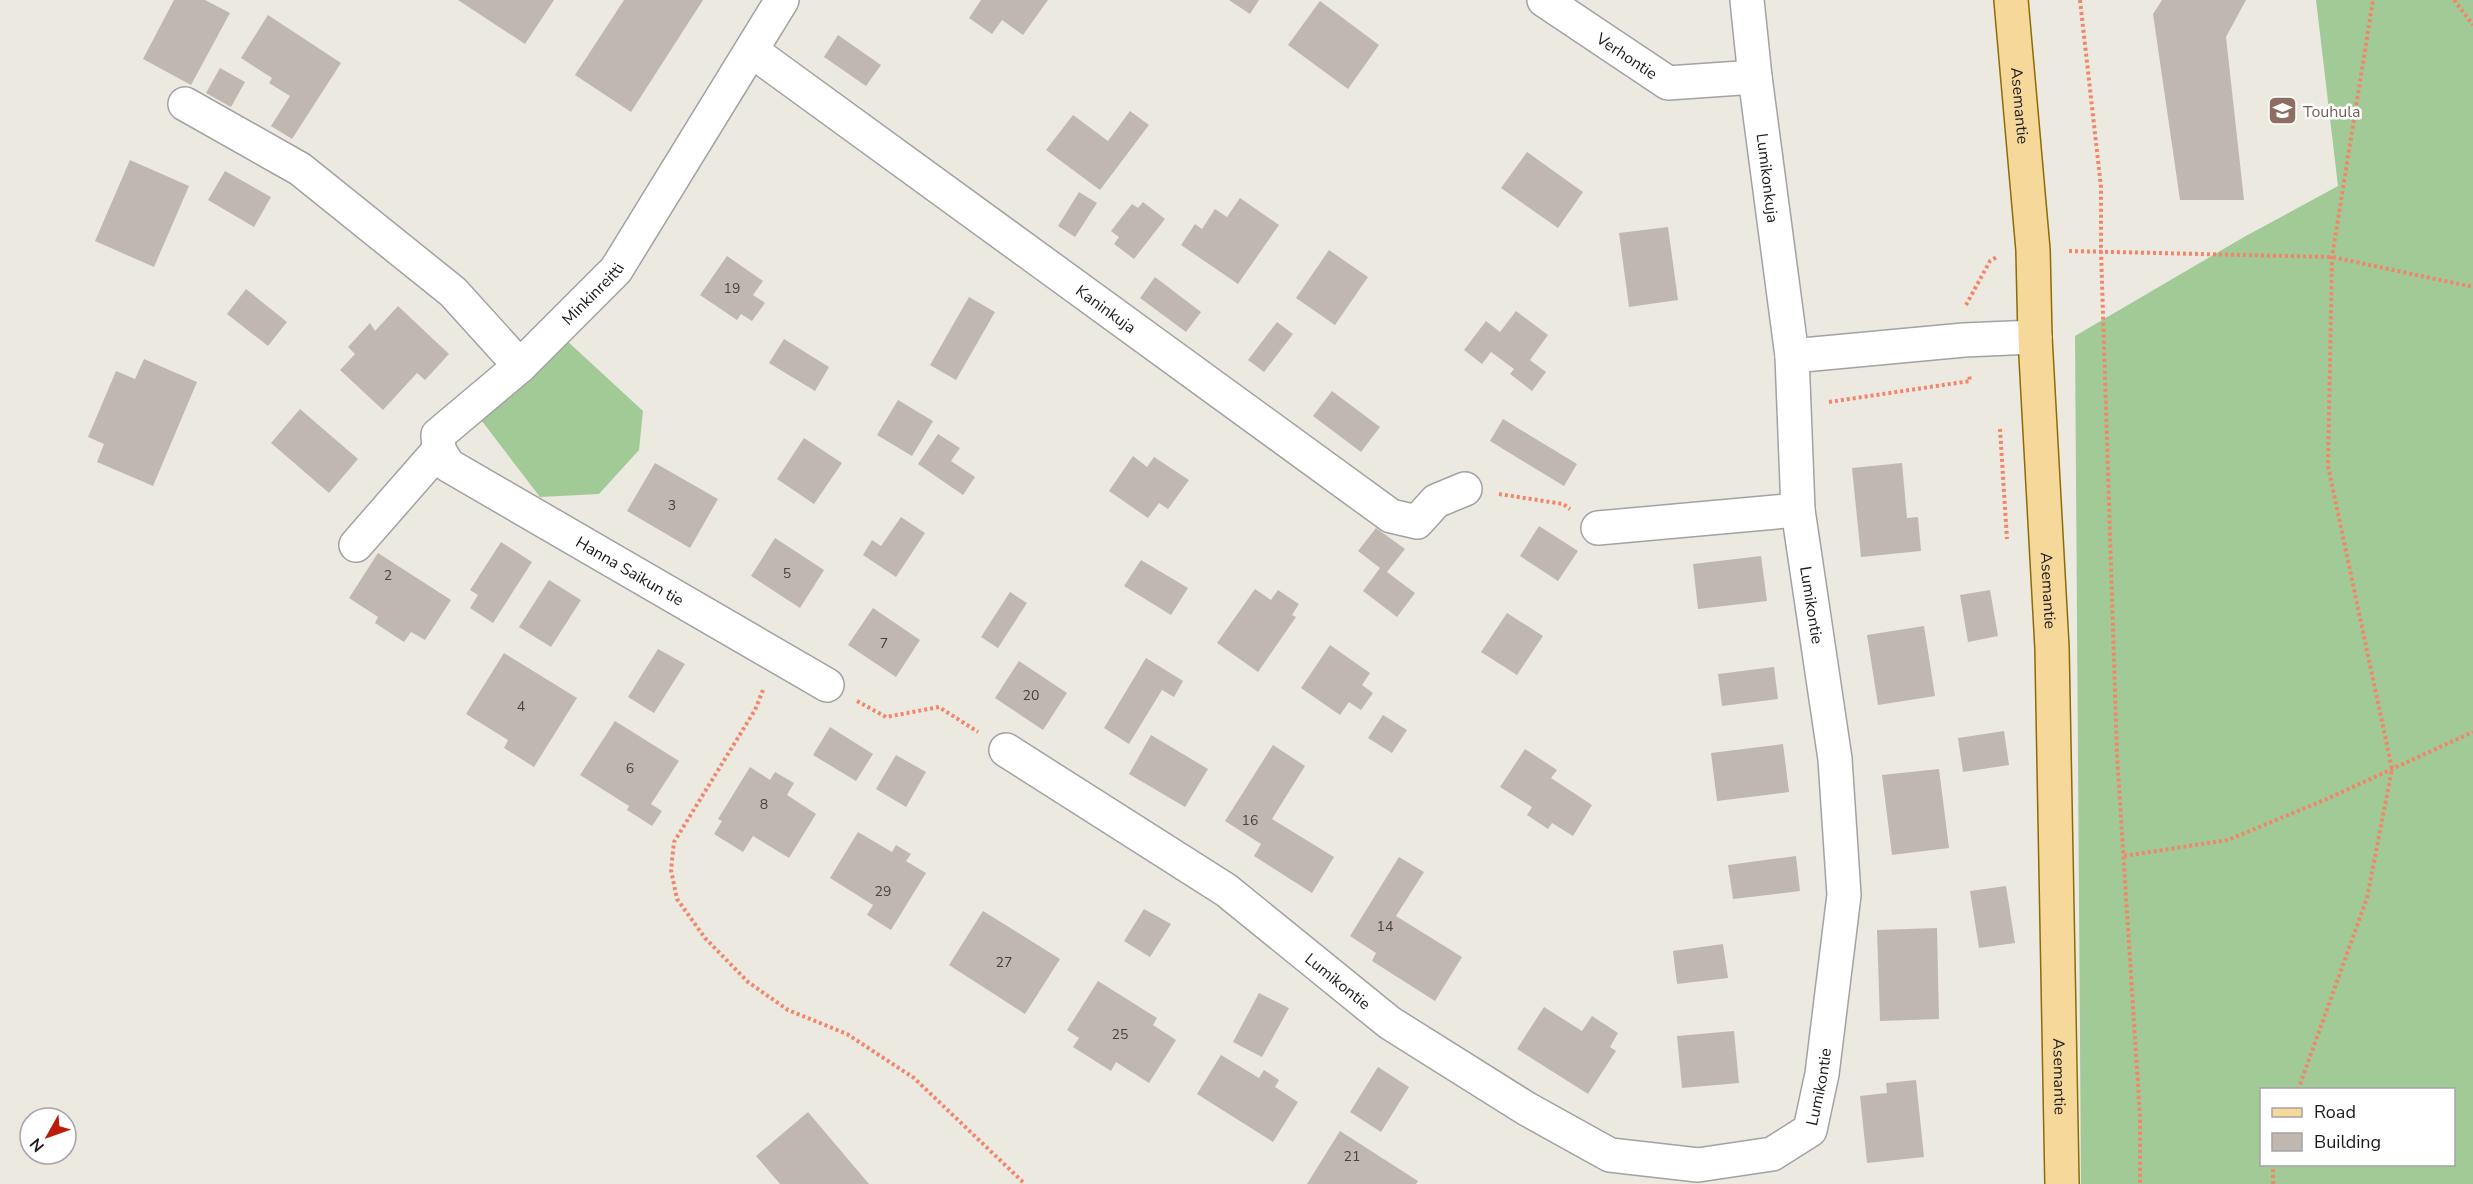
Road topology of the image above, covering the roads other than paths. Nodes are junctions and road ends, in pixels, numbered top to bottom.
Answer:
1 (782, 0) edge
2 (1544, 0) edge
3 (1747, 0) edge
4 (2011, 0) edge
5 (752, 51) junction
6 (1755, 77) junction
7 (185, 104) dead end
8 (2035, 337) junction
9 (1792, 356) junction
10 (520, 366) junction
11 (439, 450) junction
12 (1465, 489) road end
13 (1798, 510) junction
14 (1598, 528) road end
15 (356, 545) dead end
16 (827, 685) road end
17 (1006, 750) road end
18 (1699, 1174) edge
19 (2062, 1184) edge

1 - 5 street, Minkinreitti
2 - 6 street, Verhontie
3 - 6 street, Lumikonkuja
4 - 8 main road, Asemantie
5 - 10 street, Minkinreitti
5 - 12 street, Kaninkuja
6 - 9 street, Lumikonkuja
7 - 10 street
8 - 9 street
8 - 19 main road, Asemantie
9 - 13 street, Lumikontie
10 - 11 street, Minkinreitti
11 - 15 street, Minkinreitti
11 - 16 street, Hanna Saikun tie
13 - 14 street
13 - 18 street, Lumikontie
17 - 18 street, Lumikontie

